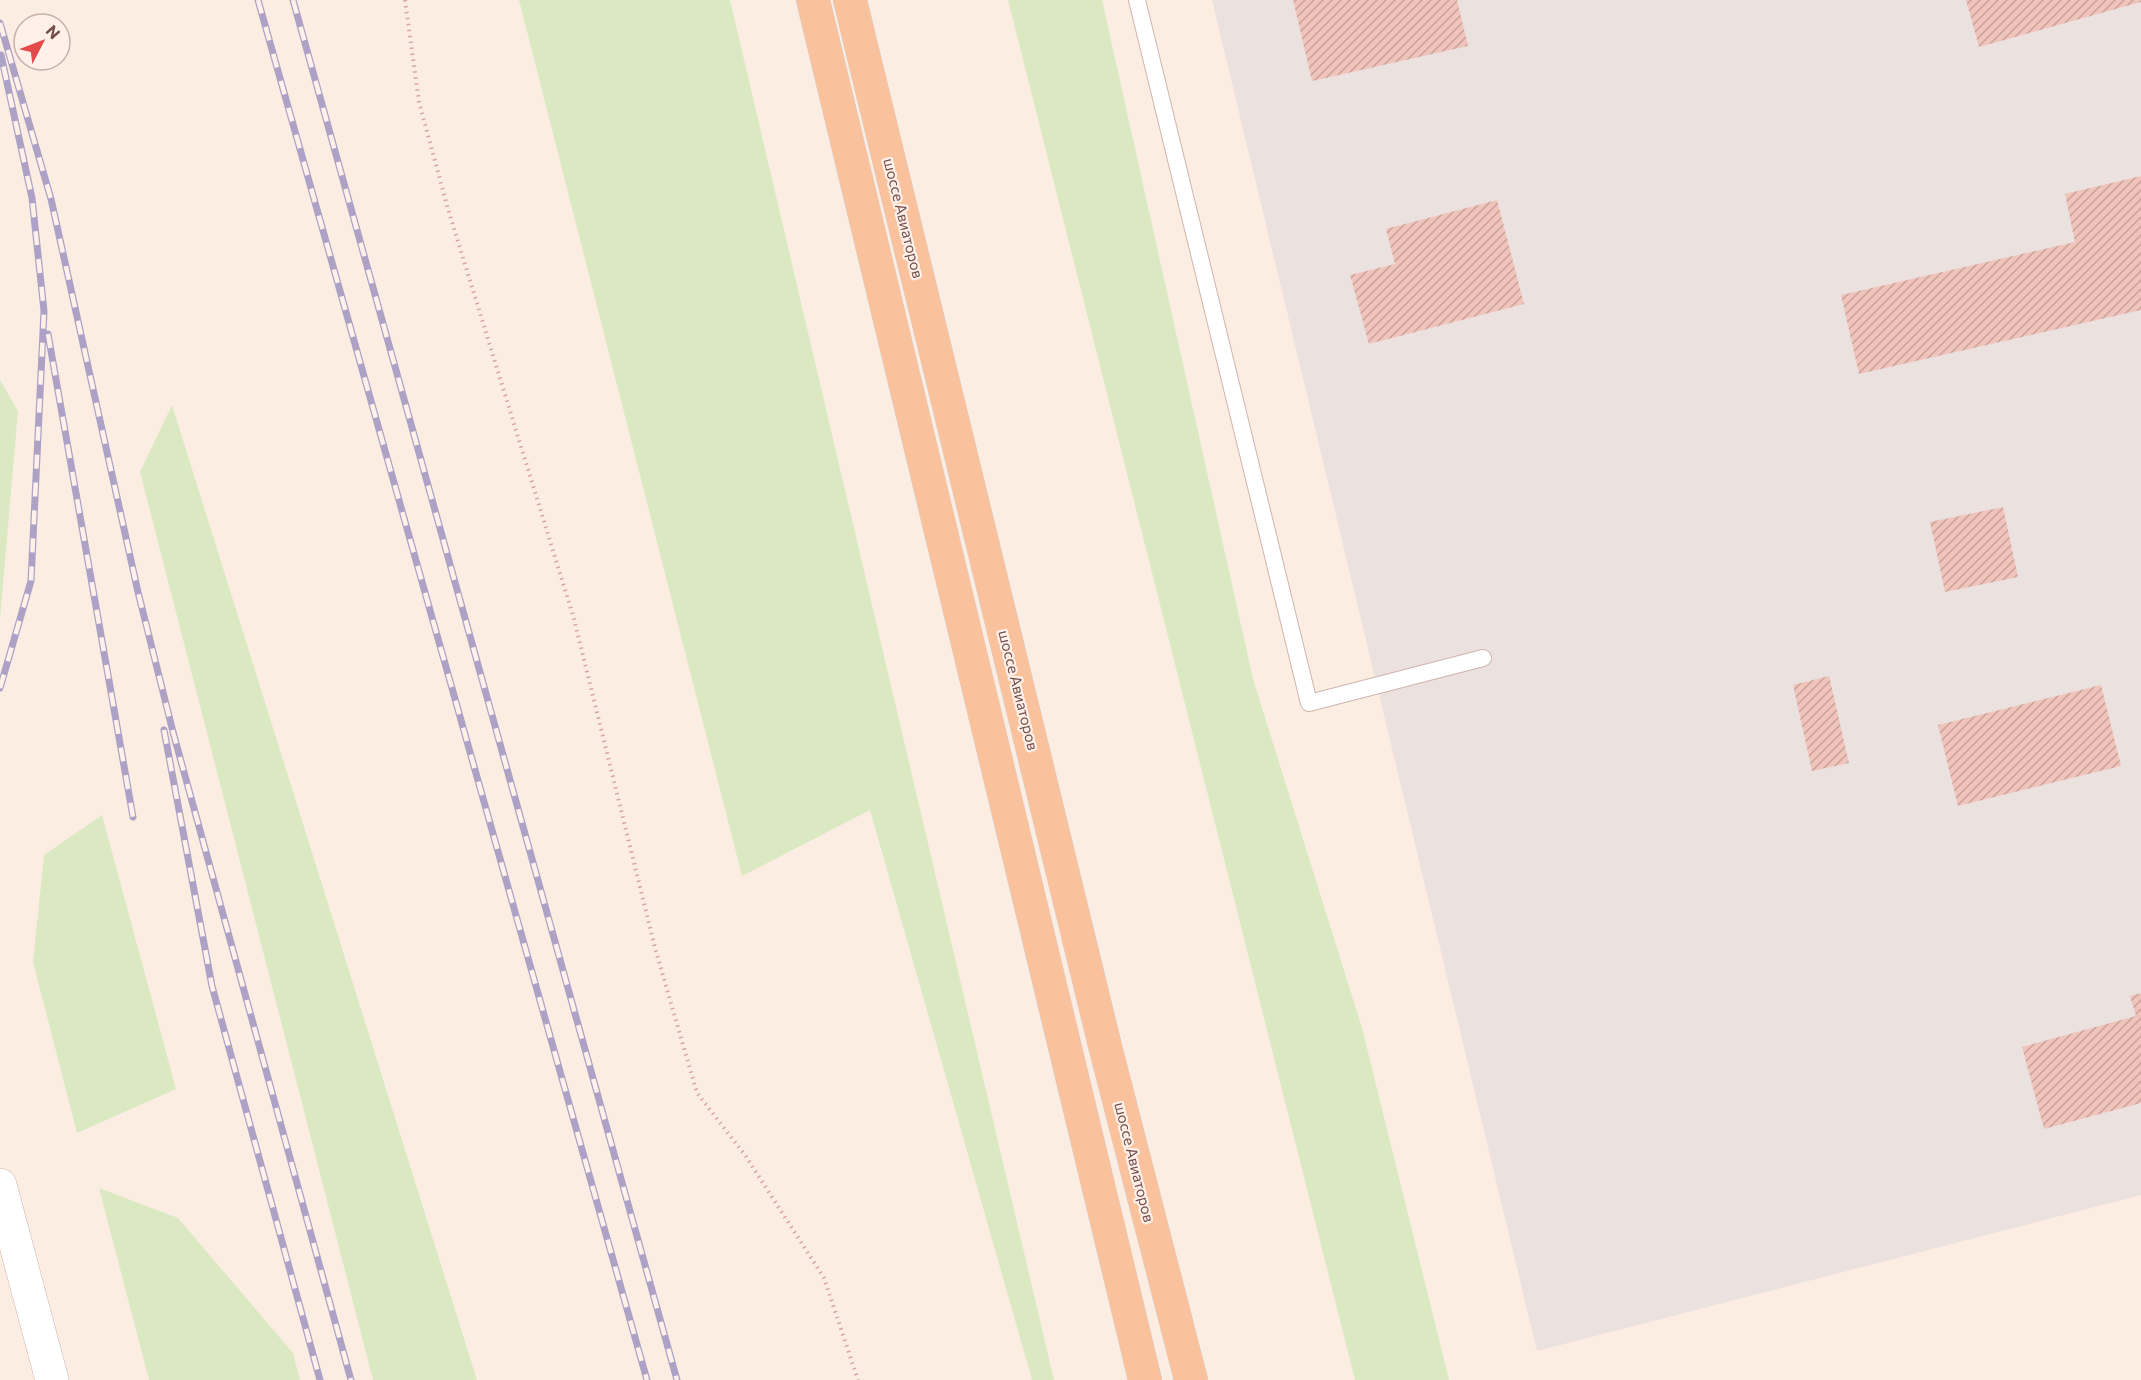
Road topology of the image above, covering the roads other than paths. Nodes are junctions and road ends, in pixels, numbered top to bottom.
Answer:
1 (813, 0) edge
2 (850, 0) edge
3 (1137, 0) edge
4 (1483, 658) dead end
5 (0, 1185) edge
6 (52, 1380) edge
7 (1145, 1380) edge
8 (1191, 1380) edge

1 - 7 main road
2 - 8 main road, шоссе Авиаторов
3 - 4 lane
5 - 6 street

